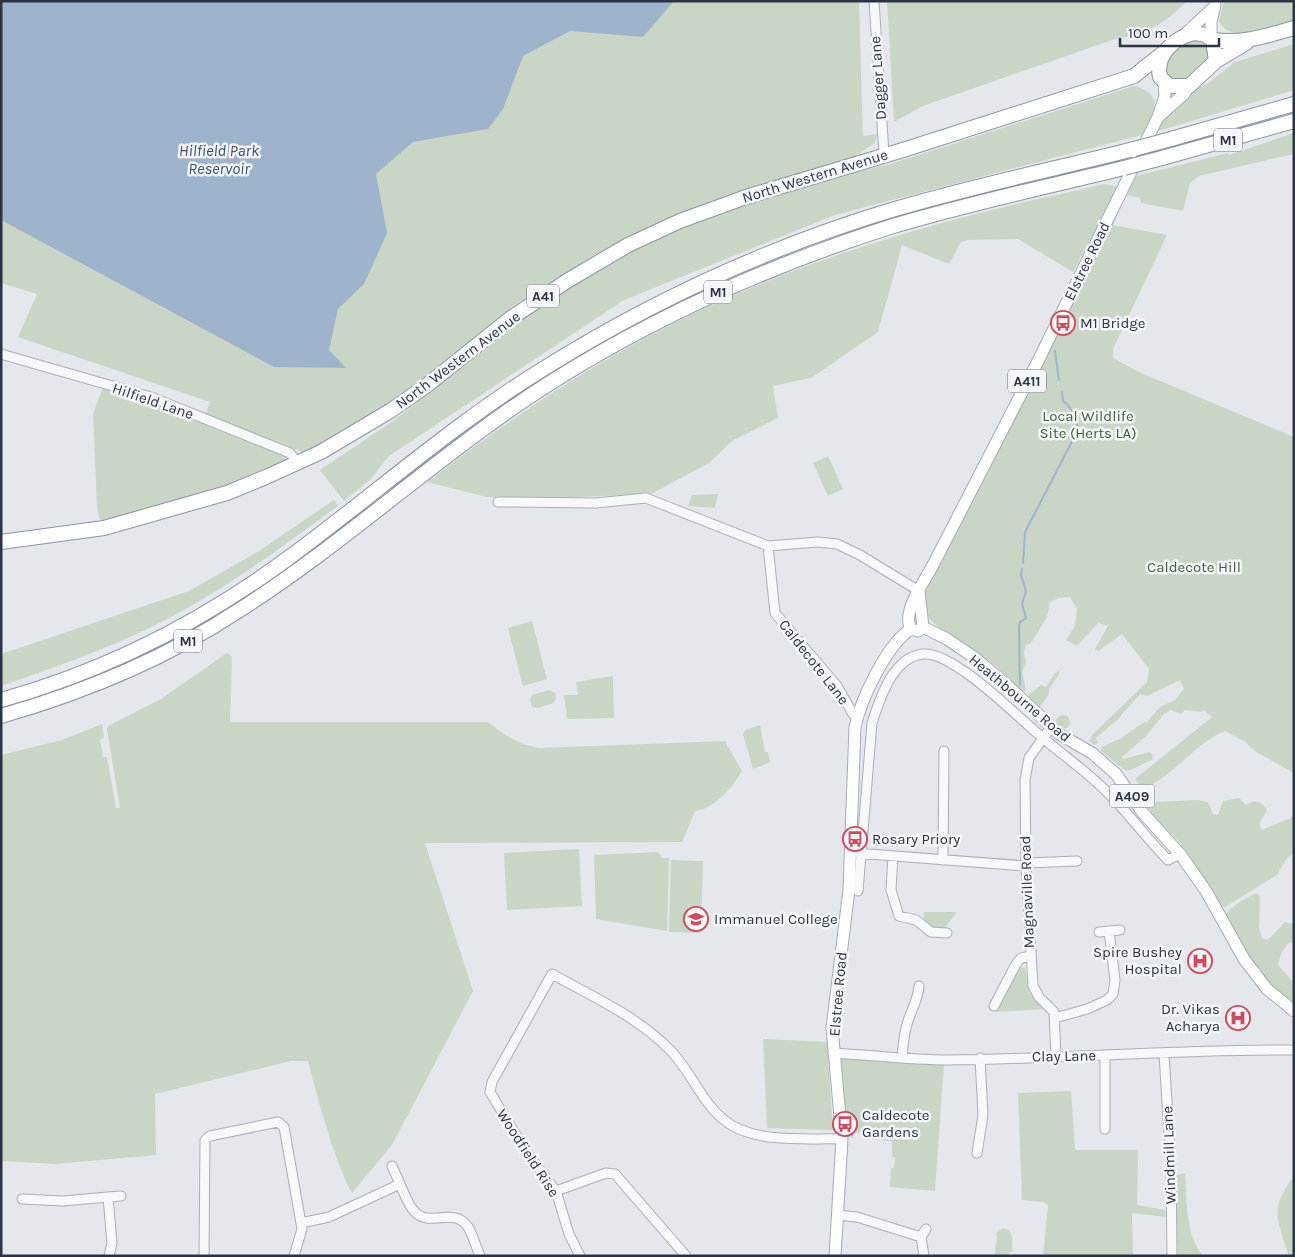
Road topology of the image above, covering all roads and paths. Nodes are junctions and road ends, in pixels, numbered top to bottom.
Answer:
1 (874, 1) edge
2 (1215, 5) edge
3 (1294, 28) edge
4 (1184, 35) junction
5 (1212, 39) junction
6 (1249, 41) junction
7 (1163, 53) junction
8 (1216, 61) junction
9 (1134, 76) junction
10 (1163, 81) junction
11 (1189, 86) junction
12 (1294, 104) edge
13 (1158, 117) junction
14 (1294, 121) edge
15 (884, 154) junction
16 (1, 354) edge
17 (298, 463) junction
18 (498, 502) dead end
19 (1, 542) edge
20 (768, 546) junction
21 (920, 591) junction
22 (917, 623) junction
23 (1, 700) edge
24 (1, 716) edge
25 (857, 716) junction
26 (1051, 727) junction
27 (1043, 738) junction
28 (944, 751) dead end
29 (856, 853) junction
30 (1180, 854) junction
31 (893, 856) junction
32 (943, 860) junction
33 (1077, 861) dead end
34 (1026, 864) junction
35 (858, 891) dead end
36 (1120, 930) dead end
37 (947, 933) dead end
38 (1030, 956) junction
39 (919, 986) dead end
40 (994, 1006) dead end
41 (1294, 1010) edge
42 (1055, 1018) junction
43 (1294, 1050) edge
44 (833, 1053) junction
45 (1164, 1054) junction
46 (1056, 1056) junction
47 (1105, 1056) junction
48 (902, 1057) junction
49 (980, 1058) junction
50 (1106, 1129) dead end
51 (842, 1139) junction
52 (977, 1153) dead end
53 (392, 1166) dead end
54 (400, 1184) junction
55 (556, 1191) junction
56 (121, 1196) dead end
57 (108, 1197) junction
58 (22, 1199) dead end
59 (837, 1215) junction
60 (301, 1222) junction
61 (926, 1229) dead end
62 (920, 1238) junction
63 (109, 1256) edge
64 (204, 1256) edge
65 (294, 1256) edge
66 (480, 1256) edge
67 (580, 1256) edge
68 (686, 1256) edge
69 (835, 1256) edge
70 (924, 1256) edge
71 (1172, 1256) edge

1 - 15 street, Dagger Lane
2 - 4 main road
2 - 5 main road
3 - 6 highway
4 - 5 highway
4 - 7 highway
5 - 6 highway
5 - 8 highway
6 - 8 highway
7 - 9 highway, North Western Avenue / A41
7 - 10 highway
8 - 11 highway
9 - 10 highway, North Western Avenue / A41
9 - 15 highway, North Western Avenue / A41
10 - 11 highway
10 - 13 main road, Elstree Road / A411
11 - 13 main road, Elstree Road / A411
12 - 23 highway, M1, bridge
13 - 21 main road, Elstree Road / A411
14 - 24 highway, M1, bridge
15 - 17 highway, North Western Avenue / A41
16 - 17 street, Hilfield Lane
17 - 19 highway, North Western Avenue / A41
18 - 20 street
20 - 21 street
20 - 25 street, Caldecote Lane
21 - 22 main road, Elstree Road / A411
22 - 25 main road, Elstree Road
22 - 26 main road, Heathbourne Road / A409
25 - 29 main road, Elstree Road
26 - 27 street, Magnaville Road
26 - 30 main road, Heathbourne Road / A409
27 - 29 street
27 - 30 street
27 - 34 street, Magnaville Road
28 - 32 street
29 - 31 street
29 - 35 street
29 - 44 main road, Elstree Road
30 - 41 main road, Heathbourne Road / A409
31 - 32 street
31 - 37 street
32 - 34 street
33 - 34 street
34 - 38 street, Magnaville Road
36 - 42 street
38 - 40 street
38 - 42 street, Magnaville Road
39 - 48 street
42 - 46 street
43 - 45 street, Clay Lane
44 - 48 street, Clay Lane
44 - 51 main road, Elstree Road
45 - 47 street, Clay Lane
45 - 71 street, Windmill Lane
46 - 47 street, Clay Lane
46 - 49 street, Clay Lane
47 - 50 street
48 - 49 street, Clay Lane
49 - 52 street
51 - 55 street, Woodfield Rise
51 - 59 main road, Elstree Road
53 - 54 street
54 - 60 street
54 - 66 street
55 - 67 street, Woodfield Rise
55 - 68 street
56 - 57 street
57 - 58 street
57 - 63 street
59 - 62 street
59 - 69 main road, Elstree Road
60 - 64 street
60 - 65 street
61 - 62 street
62 - 70 street

